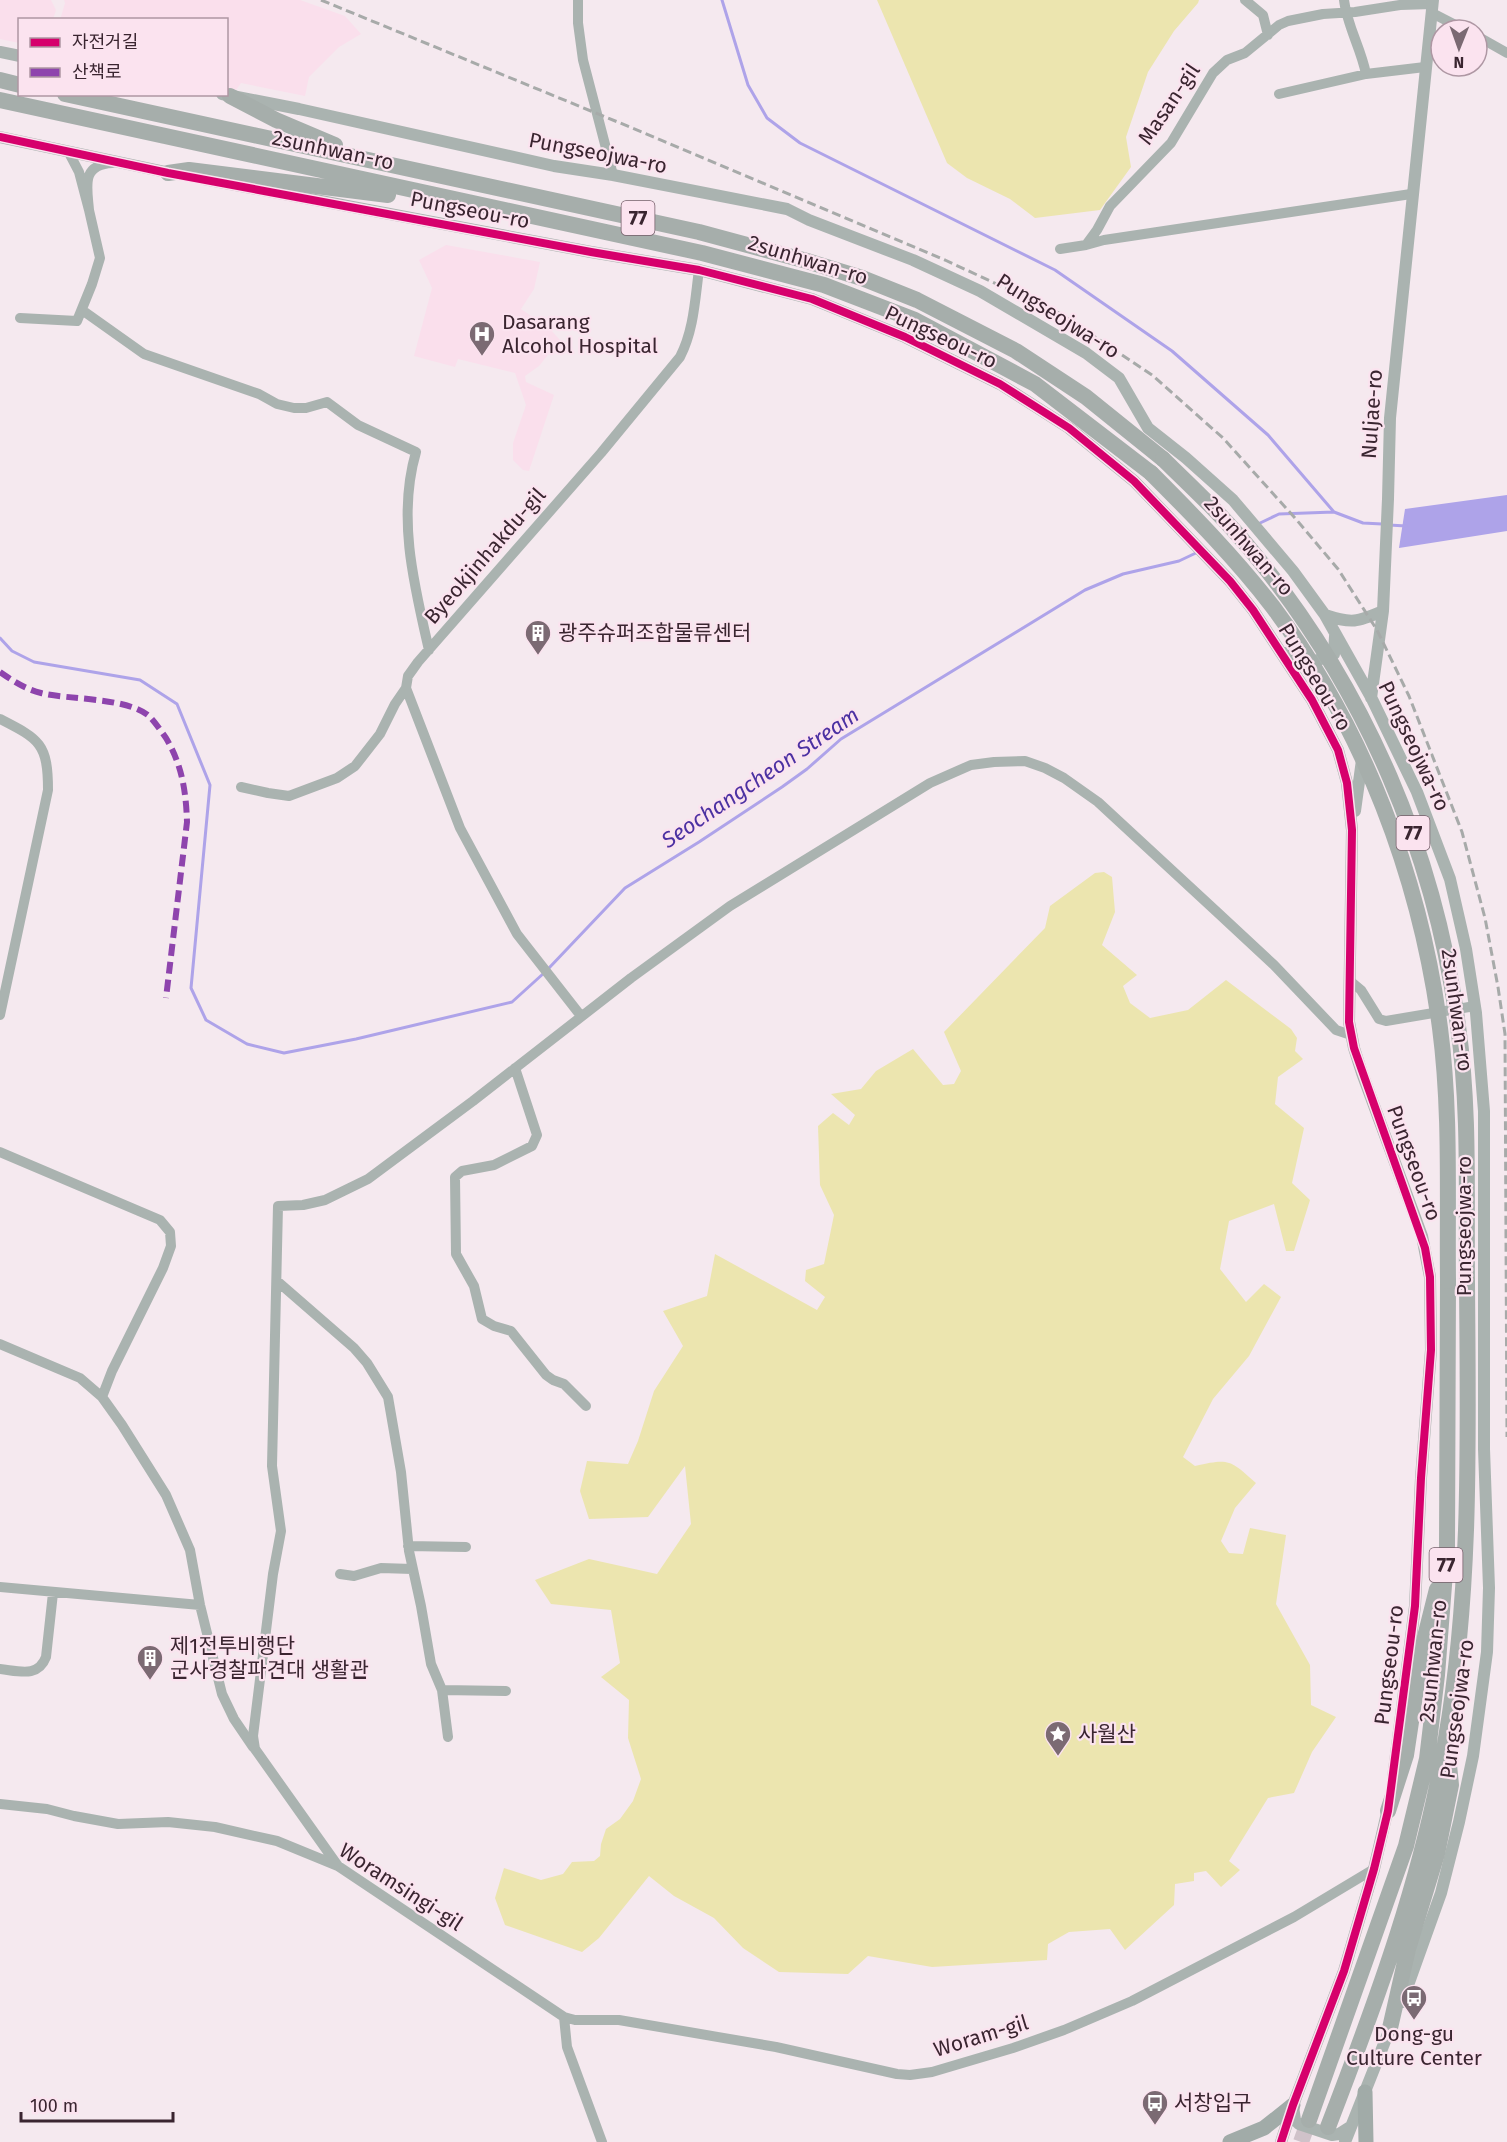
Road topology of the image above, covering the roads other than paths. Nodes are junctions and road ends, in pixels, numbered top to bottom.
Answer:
1 (578, 0) edge
2 (1245, 0) edge
3 (1344, 0) edge
4 (1432, 6) edge
5 (1345, 12) junction
6 (1448, 18) edge
7 (1268, 35) junction
8 (1489, 43) edge
9 (0, 52) edge
10 (1507, 53) edge
11 (18, 56) edge
12 (1425, 68) junction
13 (1366, 74) junction
14 (0, 80) edge
15 (18, 84) edge
16 (1279, 94) dead end
17 (228, 95) edge
18 (74, 96) edge
19 (228, 96) edge
20 (0, 100) edge
21 (0, 137) edge
22 (68, 152) junction
23 (116, 163) junction
24 (400, 168) junction
25 (168, 172) junction
26 (614, 176) junction
27 (1412, 194) junction
28 (484, 207) junction
29 (89, 210) junction
30 (1086, 245) junction
31 (1060, 249) dead end
32 (699, 270) junction
33 (82, 310) junction
34 (20, 318) dead end
35 (1383, 611) junction
36 (1325, 615) junction
37 (1335, 634) junction
38 (1275, 644) junction
39 (429, 650) junction
40 (406, 688) junction
41 (1371, 697) junction
42 (0, 719) edge
43 (1324, 723) junction
44 (1365, 736) junction
45 (241, 787) dead end
46 (1352, 830) junction
47 (1349, 980) junction
48 (1474, 1006) junction
49 (0, 1015) edge
50 (581, 1016) junction
51 (1351, 1035) junction
52 (515, 1068) junction
53 (0, 1152) edge
54 (277, 1281) junction
55 (0, 1344) edge
56 (102, 1397) junction
57 (586, 1406) dead end
58 (408, 1546) junction
59 (466, 1547) dead end
60 (1447, 1547) junction
61 (412, 1569) junction
62 (340, 1575) dead end
63 (0, 1587) edge
64 (53, 1593) junction
65 (200, 1605) junction
66 (0, 1669) edge
67 (442, 1689) junction
68 (506, 1691) dead end
69 (448, 1737) dead end
70 (1446, 1738) junction
71 (255, 1749) junction
72 (0, 1804) edge
73 (1388, 1811) junction
74 (338, 1866) junction
75 (1374, 1869) junction
76 (564, 2017) junction
77 (1390, 2028) junction
78 (1365, 2092) junction
79 (1293, 2104) junction
80 (1309, 2120) tunnel mouth
81 (1328, 2127) tunnel mouth
82 (1350, 2127) junction
83 (602, 2142) edge
84 (1230, 2142) edge
85 (1281, 2142) edge
86 (1345, 2142) edge
87 (1366, 2142) edge

1 - 26 street
2 - 7 street
3 - 5 street
4 - 5 street, Masan-gil
4 - 6 street
4 - 12 street, Nuljae-ro
5 - 7 street, Masan-gil
5 - 13 street
7 - 30 street, Masan-gil
8 - 10 street
9 - 11 street
12 - 13 street
12 - 27 street, Nuljae-ro
13 - 16 street
14 - 15 highway
17 - 26 street, Pungseojwa-ro
18 - 24 highway, 2sunhwan-ro / 77
19 - 24 highway
20 - 28 highway, 2sunhwan-ro / 77
21 - 22 street, Pungseou-ro
22 - 23 street, Pungseou-ro
22 - 29 street
23 - 25 street, Pungseou-ro
23 - 29 street
24 - 70 highway, 2sunhwan-ro / 77, bridge
25 - 28 highway
25 - 32 street, Pungseou-ro
26 - 36 street, Pungseojwa-ro
27 - 30 street
27 - 35 street, Nuljae-ro
28 - 60 highway, 2sunhwan-ro / 77, bridge
29 - 33 street
30 - 31 street
32 - 38 street, Pungseou-ro
32 - 39 street, Byeokjinhakdu-gil
33 - 34 street
33 - 39 street
35 - 36 street
35 - 41 street, Nuljae-ro
36 - 37 street, Pungseojwa-ro
37 - 38 street
37 - 41 street, Pungseojwa-ro
38 - 43 street, Pungseou-ro
39 - 40 street, Byeokjinhakdu-gil
40 - 45 street, Byeokjinhakdu-gil
40 - 50 street
41 - 44 street, Nuljae-ro
41 - 48 street, Pungseojwa-ro
42 - 49 street
43 - 44 street
43 - 46 street, Pungseou-ro
44 - 46 street, Nuljae-ro
46 - 47 street, Pungseou-ro
47 - 48 street
47 - 51 street, Pungseou-ro
48 - 77 street, Pungseojwa-ro
50 - 51 street
50 - 52 street
51 - 73 street, Pungseou-ro
52 - 54 street
52 - 57 street
53 - 56 street
54 - 58 street
54 - 71 street
55 - 56 street
56 - 65 street
58 - 59 street
58 - 61 street
60 - 73 highway
60 - 80 highway, 2sunhwan-ro / 77
61 - 62 street
61 - 67 street
63 - 64 street
64 - 65 street
64 - 66 street
65 - 71 street
67 - 68 street
67 - 69 street
70 - 77 highway
70 - 81 highway, 2sunhwan-ro / 77
71 - 74 street
72 - 74 street, Woramsingi-gil
73 - 75 street, Pungseou-ro
74 - 76 street, Woramsingi-gil
75 - 76 street, Woram-gil
75 - 79 street, Pungseou-ro
76 - 83 street
77 - 78 street, Pungseojwa-ro
78 - 82 street, Pungseojwa-ro
78 - 87 main road
79 - 82 street
79 - 84 main road
79 - 85 street, Pungseou-ro
82 - 86 street, Pungseojwa-ro

